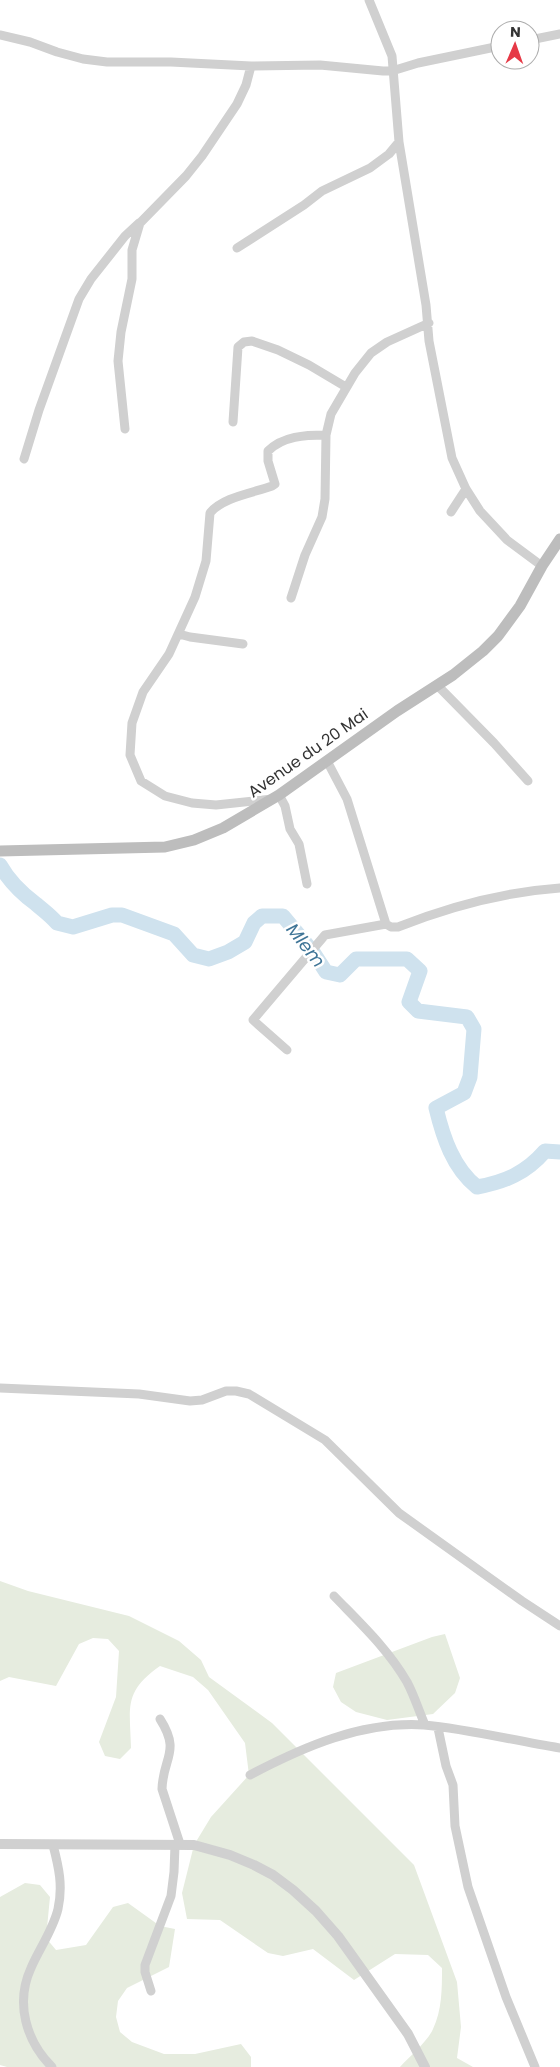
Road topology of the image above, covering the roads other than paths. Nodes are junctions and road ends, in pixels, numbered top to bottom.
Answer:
1 (369, 0) edge
2 (0, 34) edge
3 (560, 34) edge
4 (540, 38) edge
5 (490, 48) edge
6 (251, 66) junction
7 (392, 71) junction
8 (399, 142) junction
9 (140, 223) junction
10 (237, 248) dead end
11 (429, 322) junction
12 (346, 387) junction
13 (233, 422) dead end
14 (125, 429) dead end
15 (326, 435) junction
16 (24, 459) dead end
17 (466, 489) junction
18 (450, 512) dead end
19 (560, 539) edge
20 (542, 566) junction
21 (291, 598) dead end
22 (179, 634) junction
23 (244, 644) dead end
24 (437, 685) junction
25 (327, 761) junction
26 (528, 781) dead end
27 (276, 797) junction
28 (0, 851) edge
29 (307, 884) dead end
30 (560, 887) edge
31 (386, 924) junction
32 (287, 1050) dead end
33 (0, 1388) edge
34 (334, 1596) dead end
35 (560, 1626) edge
36 (160, 1719) dead end
37 (425, 1725) junction
38 (438, 1728) junction
39 (560, 1748) edge
40 (250, 1775) dead end
41 (0, 1844) edge
42 (53, 1845) junction
43 (177, 1845) junction
44 (151, 1991) dead end
45 (52, 2067) edge
46 (425, 2067) edge
47 (535, 2067) edge

1 - 7 street
2 - 6 street
3 - 4 street
5 - 7 street
6 - 7 street
6 - 9 street
7 - 8 street
8 - 10 street
8 - 11 street
9 - 14 street
9 - 16 street
11 - 12 street
11 - 17 street
12 - 13 street
12 - 15 street
15 - 21 street
15 - 22 street
17 - 18 street
17 - 20 street
19 - 20 main road, Avenue du 20 Mai
20 - 24 main road, Avenue du 20 Mai
22 - 23 street
22 - 27 street
24 - 25 main road, Avenue du 20 Mai
24 - 26 street
25 - 27 main road, Avenue du 20 Mai
25 - 31 street
27 - 28 main road, Avenue du 20 Mai
27 - 29 street
30 - 31 street
31 - 32 street
33 - 35 street
34 - 37 street
36 - 43 street
37 - 38 street
37 - 40 street
38 - 39 street
38 - 47 street
41 - 42 street
42 - 43 street
42 - 45 street
43 - 44 street
43 - 46 street

